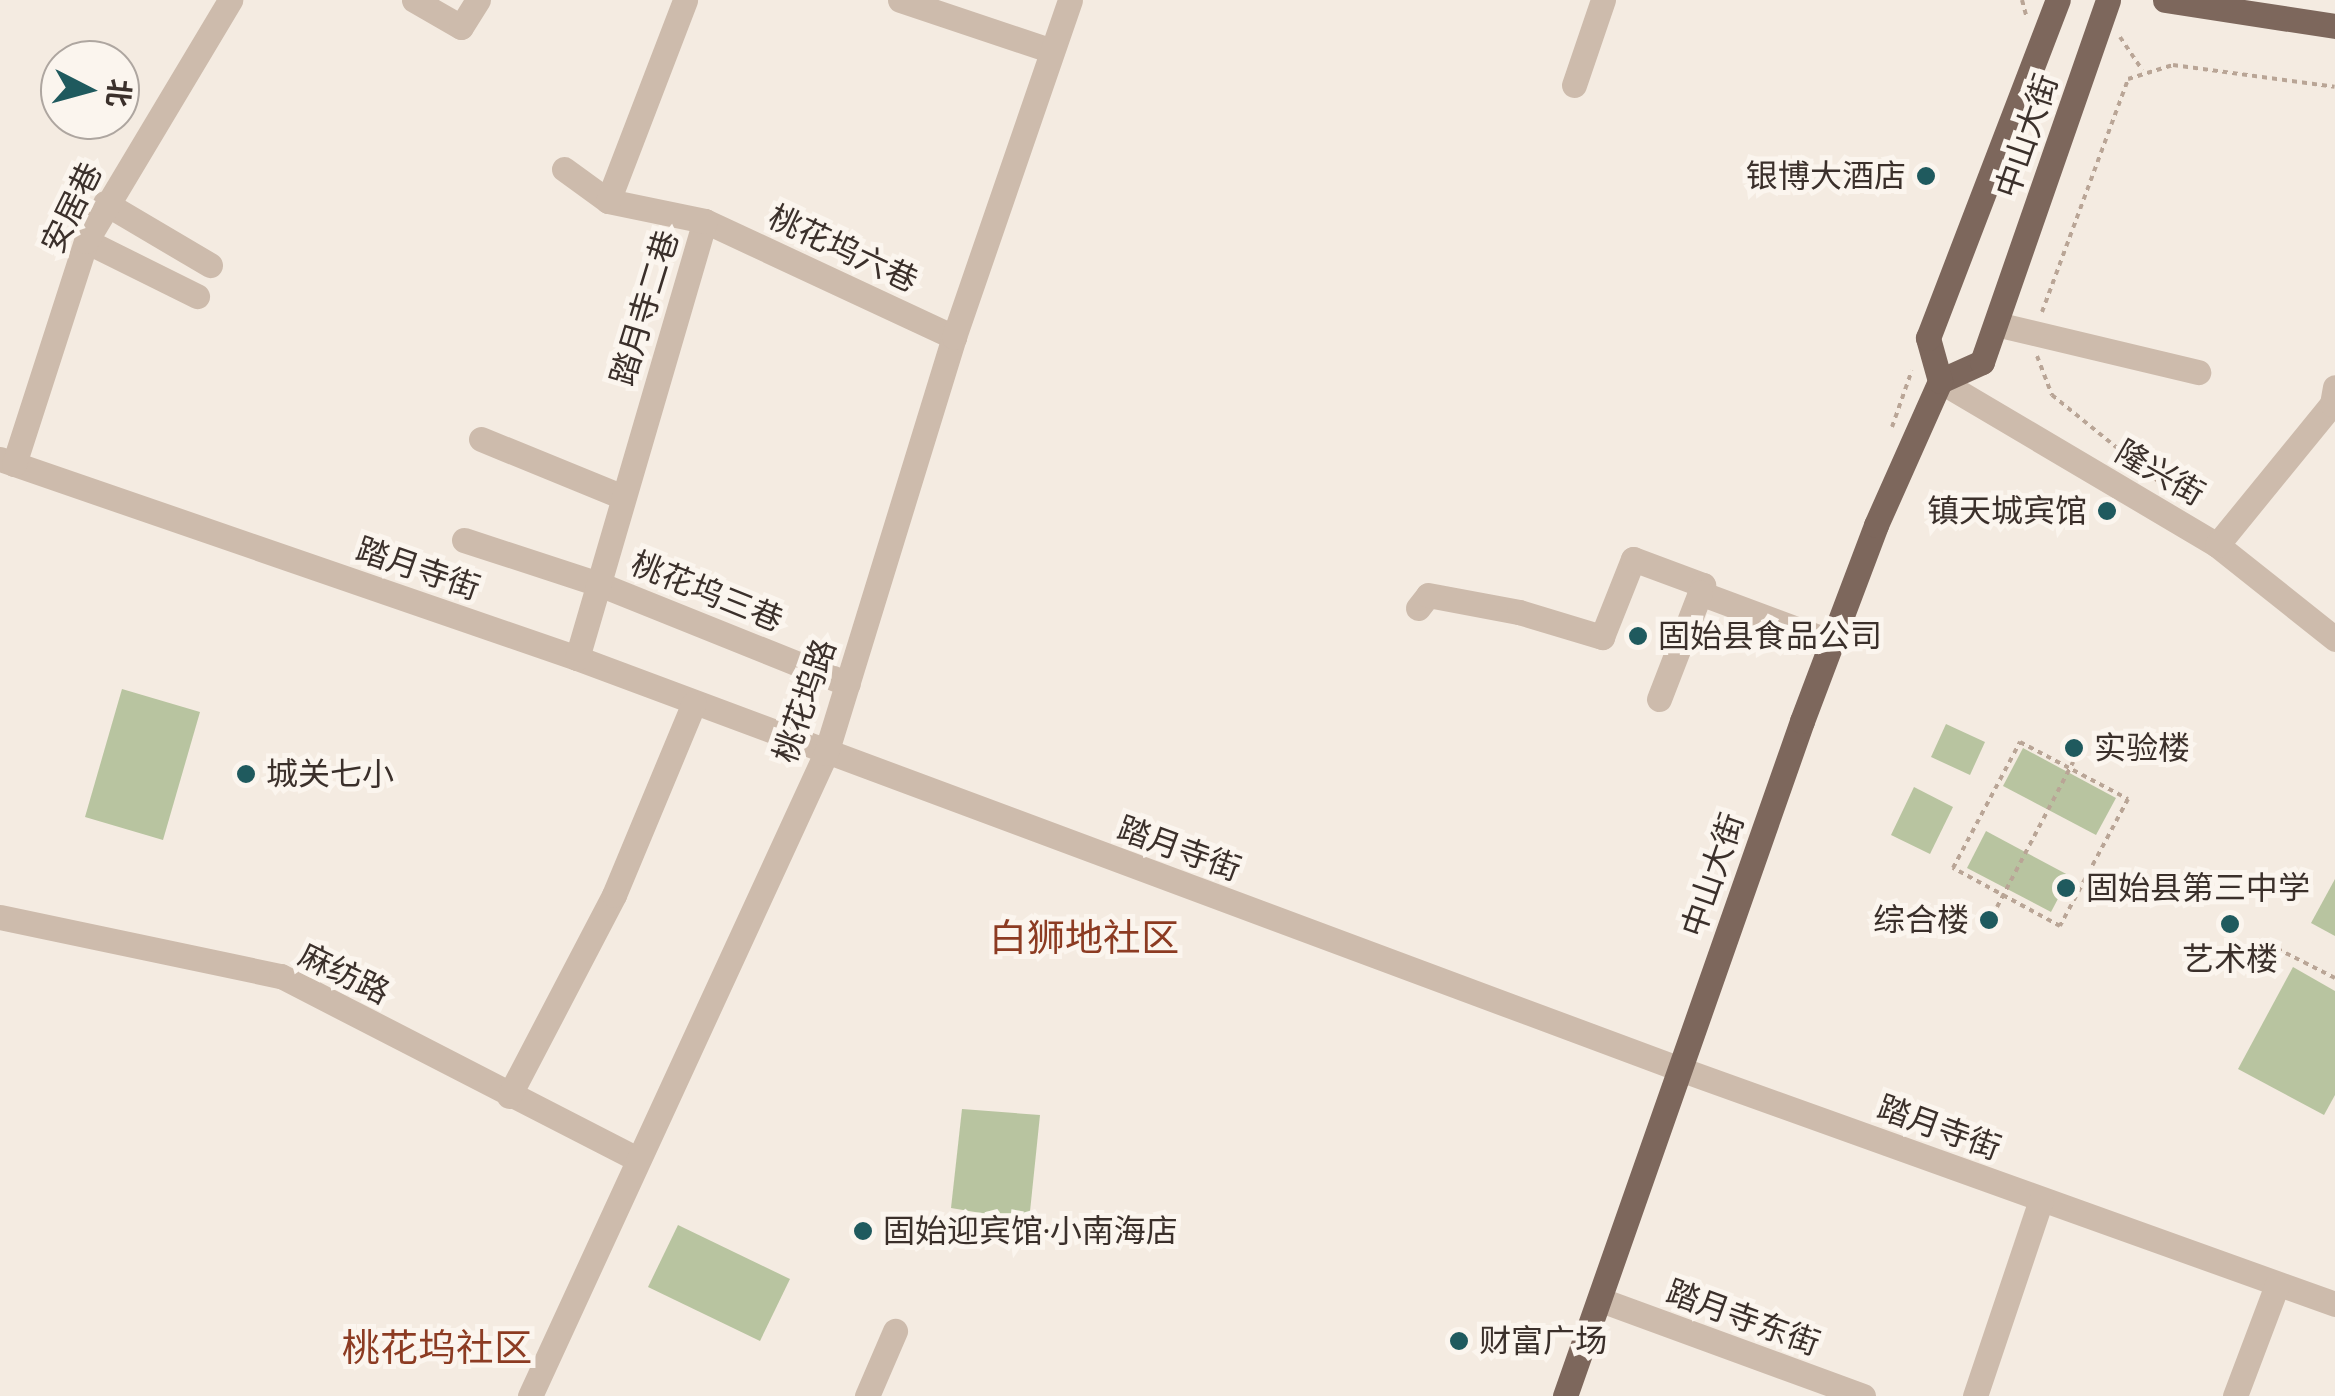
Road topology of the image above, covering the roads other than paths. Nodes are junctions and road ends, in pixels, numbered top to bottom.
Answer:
1 (230, 0) edge
2 (414, 0) edge
3 (478, 0) edge
4 (685, 0) edge
5 (900, 0) edge
6 (1070, 0) edge
7 (1603, 0) edge
8 (2058, 0) edge
9 (2108, 0) edge
10 (2164, 0) edge
11 (2335, 26) edge
12 (1052, 51) junction
13 (1574, 85) dead end
14 (564, 169) dead end
15 (608, 201) junction
16 (105, 203) junction
17 (705, 220) junction
18 (86, 241) junction
19 (210, 266) dead end
20 (196, 296) dead end
21 (1996, 324) junction
22 (954, 337) junction
23 (2198, 372) dead end
24 (1940, 382) junction
25 (2335, 387) edge
26 (480, 439) dead end
27 (7, 461) edge
28 (623, 497) junction
29 (464, 540) dead end
30 (2217, 545) junction
31 (598, 584) junction
32 (1700, 593) junction
33 (1418, 608) dead end
34 (2335, 639) edge
35 (1832, 642) junction
36 (577, 658) junction
37 (848, 684) junction
38 (1659, 699) dead end
39 (694, 704) junction
40 (826, 753) junction
41 (0, 917) edge
42 (1680, 1069) junction
43 (509, 1096) junction
44 (635, 1158) junction
45 (2042, 1200) junction
46 (2277, 1285) junction
47 (1602, 1300) junction
48 (2335, 1304) edge
49 (895, 1331) dead end
50 (530, 1396) edge
51 (866, 1396) edge
52 (1565, 1396) edge
53 (1863, 1396) edge
54 (1974, 1396) edge
55 (2236, 1396) edge

1 - 16 street, 安居巷
2 - 3 street
4 - 15 street
5 - 12 street
6 - 12 street, 桃花坞路
7 - 13 street
8 - 24 main road, 中山大街
9 - 21 main road, 中山大街
10 - 11 main road
12 - 22 street, 桃花坞路
14 - 15 street
15 - 17 street, 踏月寺二巷
16 - 18 street, 安居巷
16 - 19 street
17 - 22 street, 桃花坞六巷
17 - 28 street, 踏月寺二巷
18 - 20 street
18 - 27 street, 安居巷
21 - 23 street
21 - 24 main road, 中山大街
22 - 37 street, 桃花坞路
24 - 30 street, 隆兴街
24 - 35 main road, 中山大街
25 - 30 street
26 - 28 street
27 - 36 street, 踏月寺街
28 - 31 street, 踏月寺二巷
29 - 31 street, 桃花坞三巷
30 - 34 street, 隆兴街
31 - 36 street, 踏月寺二巷
31 - 37 street, 桃花坞三巷
32 - 33 street
32 - 35 street
32 - 38 street
35 - 42 main road, 中山大街
36 - 39 street, 踏月寺街
37 - 40 street, 桃花坞路
39 - 40 street, 踏月寺街
39 - 43 street
40 - 42 street, 踏月寺街
40 - 44 street, 桃花坞路
41 - 43 street, 麻纺路
42 - 45 street, 踏月寺街
42 - 47 main road, 中山大街
43 - 44 street, 麻纺路
44 - 50 street, 桃花坞路
45 - 46 street, 踏月寺街
45 - 54 street
46 - 48 street, 踏月寺街
46 - 55 street
47 - 52 main road, 中山大街
47 - 53 street, 踏月寺东街
49 - 51 street

